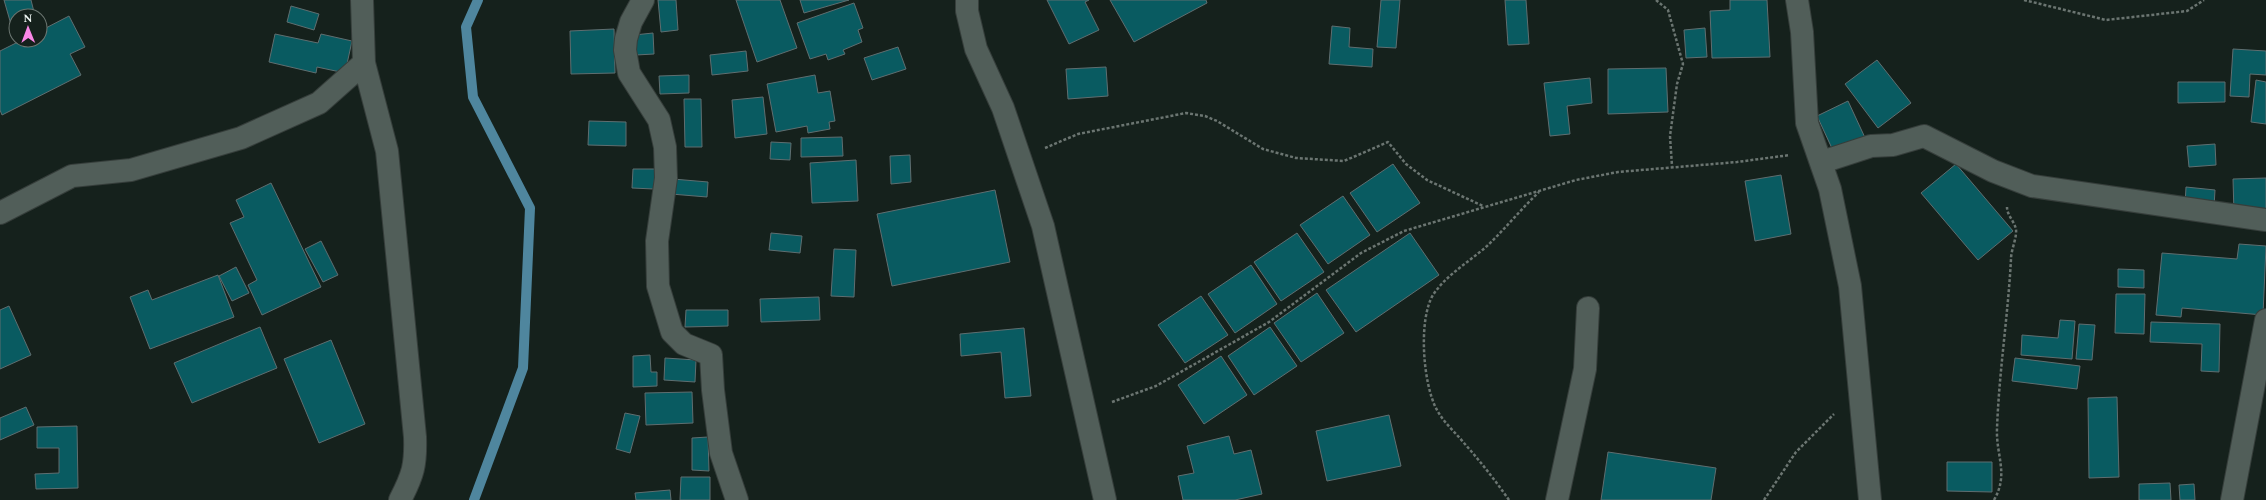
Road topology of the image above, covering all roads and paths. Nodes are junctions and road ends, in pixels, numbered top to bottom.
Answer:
1 (362, 0) edge
2 (643, 0) edge
3 (967, 0) edge
4 (1656, 0) edge
5 (1797, 0) edge
6 (2024, 0) edge
7 (2204, 0) edge
8 (364, 63) junction
9 (1820, 156) junction
10 (1022, 161) junction
11 (1672, 166) junction
12 (2007, 176) junction
13 (1539, 191) junction
14 (1484, 206) junction
15 (0, 213) edge
16 (2266, 220) edge
17 (1588, 308) dead end
18 (2266, 320) edge
19 (1861, 390) junction
20 (1086, 412) junction
21 (400, 500) edge
22 (737, 500) edge
23 (1105, 500) edge
24 (1509, 500) edge
25 (1557, 500) edge
26 (1764, 500) edge
27 (1870, 500) edge
28 (1994, 500) edge
29 (2232, 500) edge

1 - 8 street
2 - 22 street
3 - 10 street
4 - 11 path
5 - 9 street
6 - 7 path
8 - 15 street
8 - 21 street
9 - 11 path
9 - 12 street
9 - 19 street
10 - 14 path
10 - 20 street
11 - 13 path
12 - 16 street
12 - 28 path
13 - 14 path
13 - 24 path
14 - 20 path
17 - 25 street
18 - 29 street
19 - 26 path
19 - 27 street
20 - 23 street

